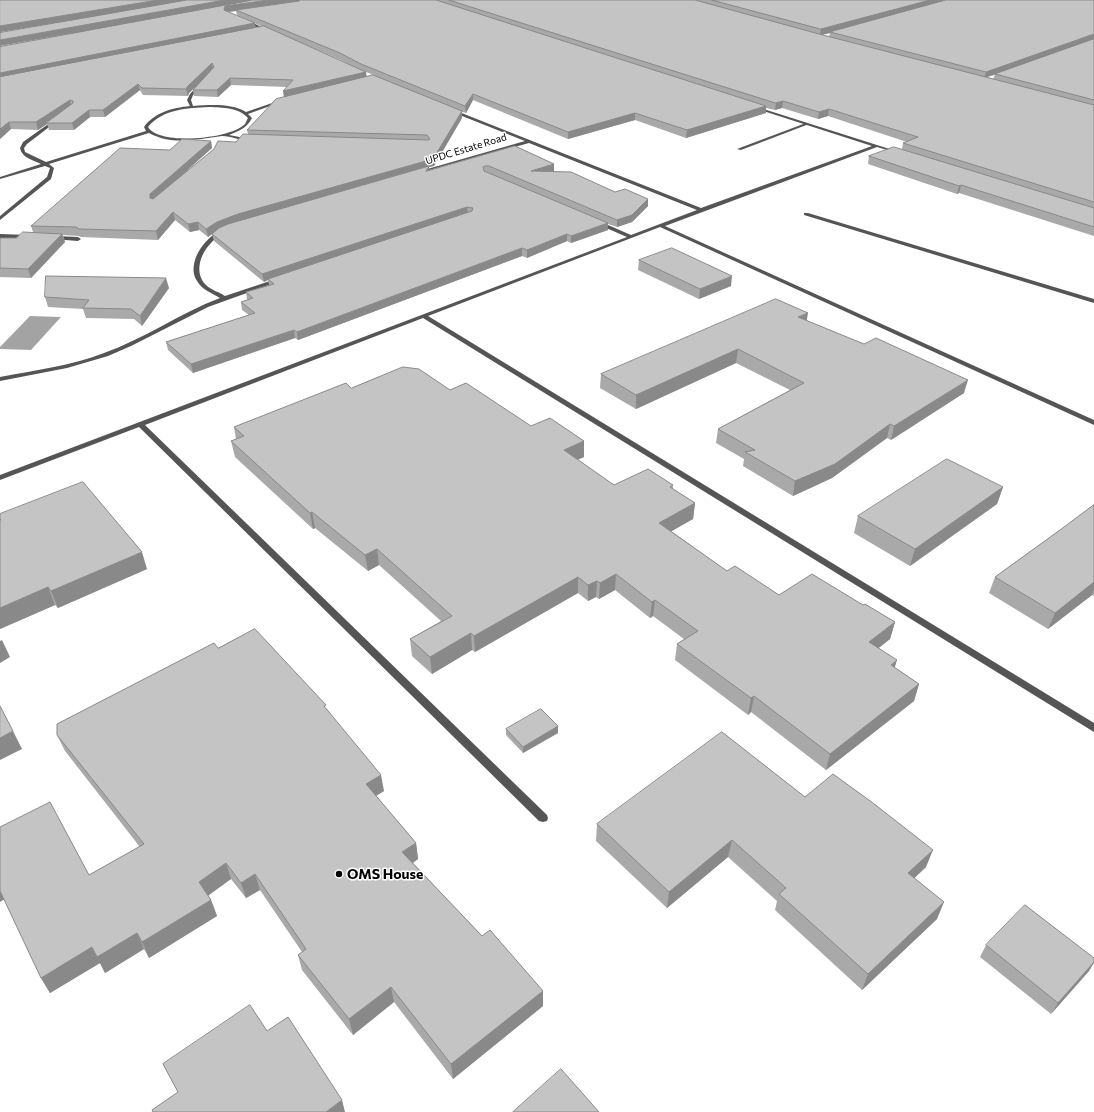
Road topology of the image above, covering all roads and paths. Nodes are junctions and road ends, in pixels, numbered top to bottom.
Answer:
1 (244, 21) edge
2 (266, 30) junction
3 (258, 31) edge
4 (272, 33) edge
5 (202, 83) edge
6 (287, 100) edge
7 (747, 104) edge
8 (192, 107) junction
9 (447, 109) edge
10 (246, 113) junction
11 (60, 117) edge
12 (807, 124) junction
13 (149, 132) junction
14 (224, 134) junction
15 (215, 136) junction
16 (252, 140) edge
17 (527, 142) junction
18 (217, 143) edge
19 (875, 146) junction
20 (739, 149) dead end
21 (906, 155) edge
22 (47, 164) junction
23 (414, 174) edge
24 (0, 178) edge
25 (701, 210) junction
26 (806, 214) dead end
27 (0, 218) edge
28 (595, 221) edge
29 (660, 226) junction
30 (225, 231) edge
31 (0, 236) edge
32 (632, 237) junction
33 (31, 238) edge
34 (47, 238) edge
35 (78, 239) edge
36 (284, 278) edge
37 (224, 298) junction
38 (1094, 301) edge
39 (424, 316) junction
40 (0, 379) edge
41 (1094, 423) edge
42 (141, 425) junction
43 (0, 478) edge
44 (1094, 728) edge
45 (543, 818) dead end

1 - 2 street
2 - 3 street
2 - 4 street
5 - 8 street
6 - 10 street
7 - 12 street
8 - 10 street
8 - 13 street
9 - 17 street
10 - 14 street
11 - 22 street
12 - 19 street
12 - 20 street
13 - 15 street
13 - 22 street
14 - 15 street
14 - 16 street
15 - 18 street
17 - 23 street, UPDC Estate Road
17 - 25 street
19 - 21 street
19 - 25 street
22 - 24 street
22 - 27 street
25 - 29 street
26 - 38 street
28 - 32 street
29 - 32 street
29 - 41 street
30 - 37 street
31 - 33 street
32 - 39 street
34 - 35 street
36 - 37 street
37 - 40 street
39 - 42 street
39 - 44 street
42 - 43 street
42 - 45 street

